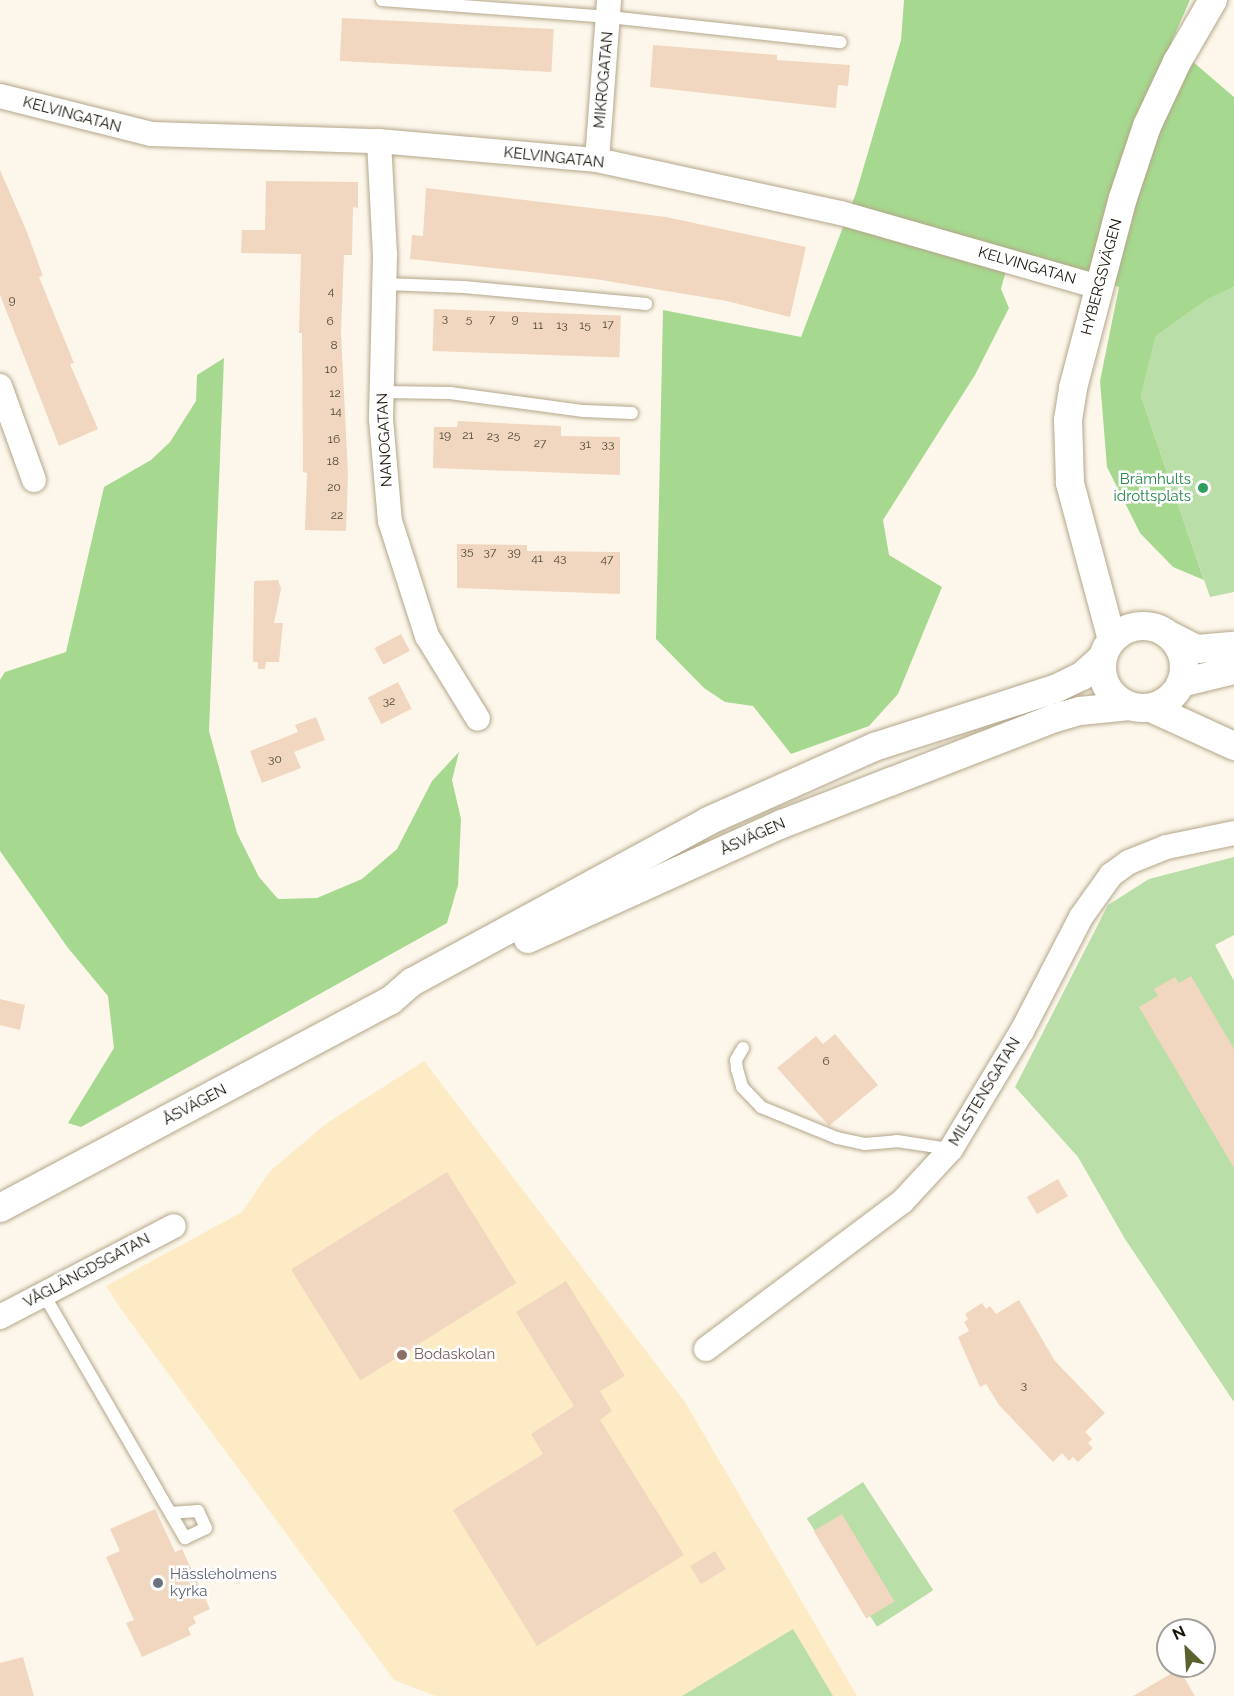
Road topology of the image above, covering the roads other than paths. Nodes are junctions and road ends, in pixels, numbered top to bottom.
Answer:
1 (382, 0) edge
2 (1213, 0) edge
3 (609, 8) edge
4 (842, 42) dead end
5 (0, 96) edge
6 (380, 141) junction
7 (597, 160) junction
8 (385, 284) junction
9 (1099, 287) junction
10 (646, 304) dead end
11 (0, 386) edge
12 (382, 393) junction
13 (632, 413) dead end
14 (34, 480) dead end
15 (1094, 569) junction
16 (1161, 632) junction
17 (1234, 646) edge
18 (1107, 649) junction
19 (1234, 670) edge
20 (1181, 684) junction
21 (1140, 707) junction
22 (478, 719) dead end
23 (1206, 731) junction
24 (1234, 746) edge
25 (1234, 832) edge
26 (390, 1001) junction
27 (743, 1048) dead end
28 (951, 1149) junction
29 (0, 1208) edge
30 (174, 1226) dead end
31 (43, 1293) junction
32 (0, 1317) edge
33 (706, 1349) dead end
34 (171, 1514) dead end

1 - 3 lane
2 - 9 street, HYBERGSVÄGEN
3 - 4 lane
3 - 7 street, MIKROGATAN
5 - 6 street, KELVINGATAN
6 - 7 street, KELVINGATAN
6 - 8 street, NANOGATAN
7 - 9 street, KELVINGATAN
8 - 10 lane
8 - 12 street, NANOGATAN
9 - 15 street, HYBERGSVÄGEN
11 - 14 street
12 - 13 lane
12 - 22 street, NANOGATAN
15 - 16 street, HYBERGSVÄGEN
15 - 18 street, HYBERGSVÄGEN
16 - 17 street
16 - 18 street
16 - 20 street
18 - 21 street
18 - 26 street, ÅSVÄGEN
19 - 20 street
20 - 21 street
20 - 23 street
21 - 23 street
21 - 26 street, ÅSVÄGEN
23 - 24 street
25 - 28 street, MILSTENSGATAN
26 - 29 street, ÅSVÄGEN
27 - 28 lane
28 - 33 street, MILSTENSGATAN
30 - 31 street, VÅGLÄNGDSGATAN
31 - 32 street, VÅGLÄNGDSGATAN
31 - 34 lane

